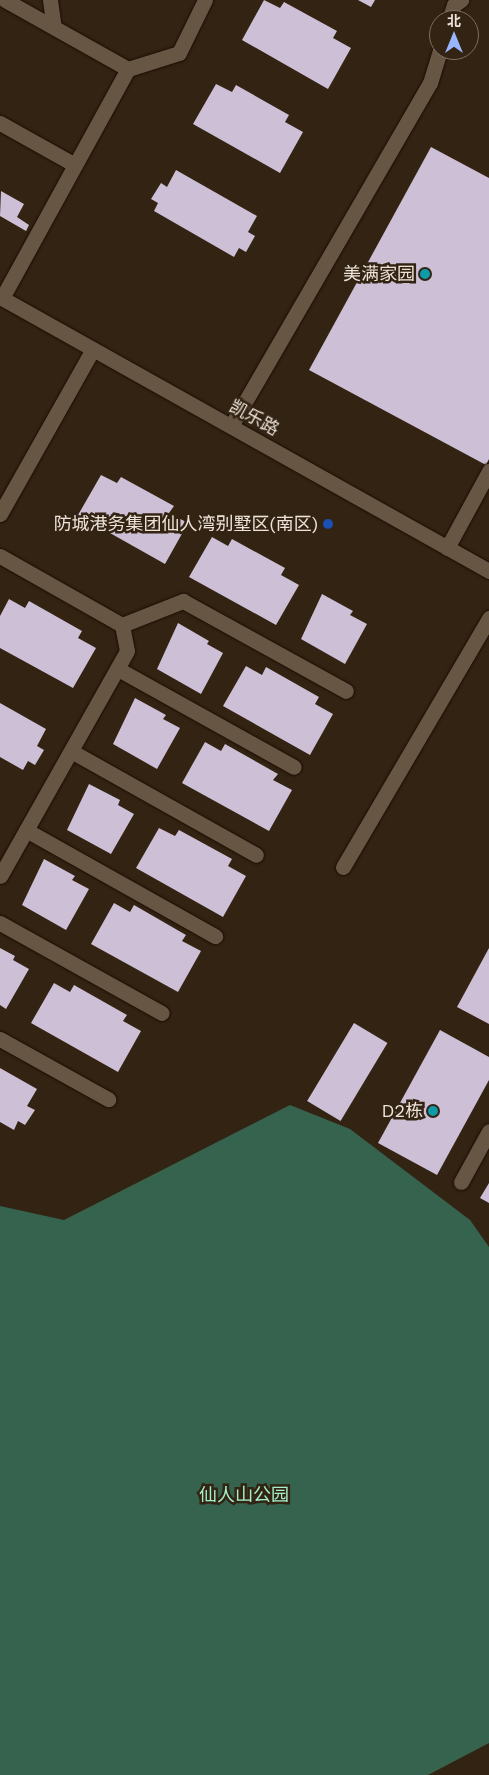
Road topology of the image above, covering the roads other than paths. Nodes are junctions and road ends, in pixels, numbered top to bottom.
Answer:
1 (5, 0) edge
2 (50, 0) edge
3 (205, 0) edge
4 (461, 0) edge
5 (452, 10) edge
6 (54, 27) junction
7 (437, 60) edge
8 (128, 69) junction
9 (0, 123) edge
10 (75, 165) junction
11 (1, 298) edge
12 (93, 349) junction
13 (231, 426) junction
14 (489, 471) edge
15 (0, 514) edge
16 (447, 548) junction
17 (0, 556) edge
18 (489, 571) edge
19 (489, 618) edge
20 (122, 625) junction
21 (118, 668) junction
22 (346, 691) dead end
23 (71, 751) junction
24 (294, 768) dead end
25 (26, 830) junction
26 (256, 855) dead end
27 (344, 867) dead end
28 (0, 876) edge
29 (0, 923) edge
30 (215, 936) dead end
31 (162, 1013) dead end
32 (0, 1039) edge
33 (108, 1099) dead end
34 (489, 1131) edge
35 (461, 1182) dead end

1 - 6 street
2 - 6 street
3 - 8 street
4 - 5 street
6 - 8 street
7 - 13 street
8 - 10 street
9 - 10 street
10 - 11 street
11 - 12 street, 凯乐路
12 - 13 street, 凯乐路
12 - 15 street
13 - 16 street, 凯乐路
14 - 16 street
16 - 18 street, 凯乐路
17 - 20 street
19 - 27 street
20 - 21 street
20 - 22 street
21 - 23 street
21 - 24 street
23 - 25 street
23 - 26 street
25 - 28 street
25 - 30 street
29 - 31 street
32 - 33 street
34 - 35 street

